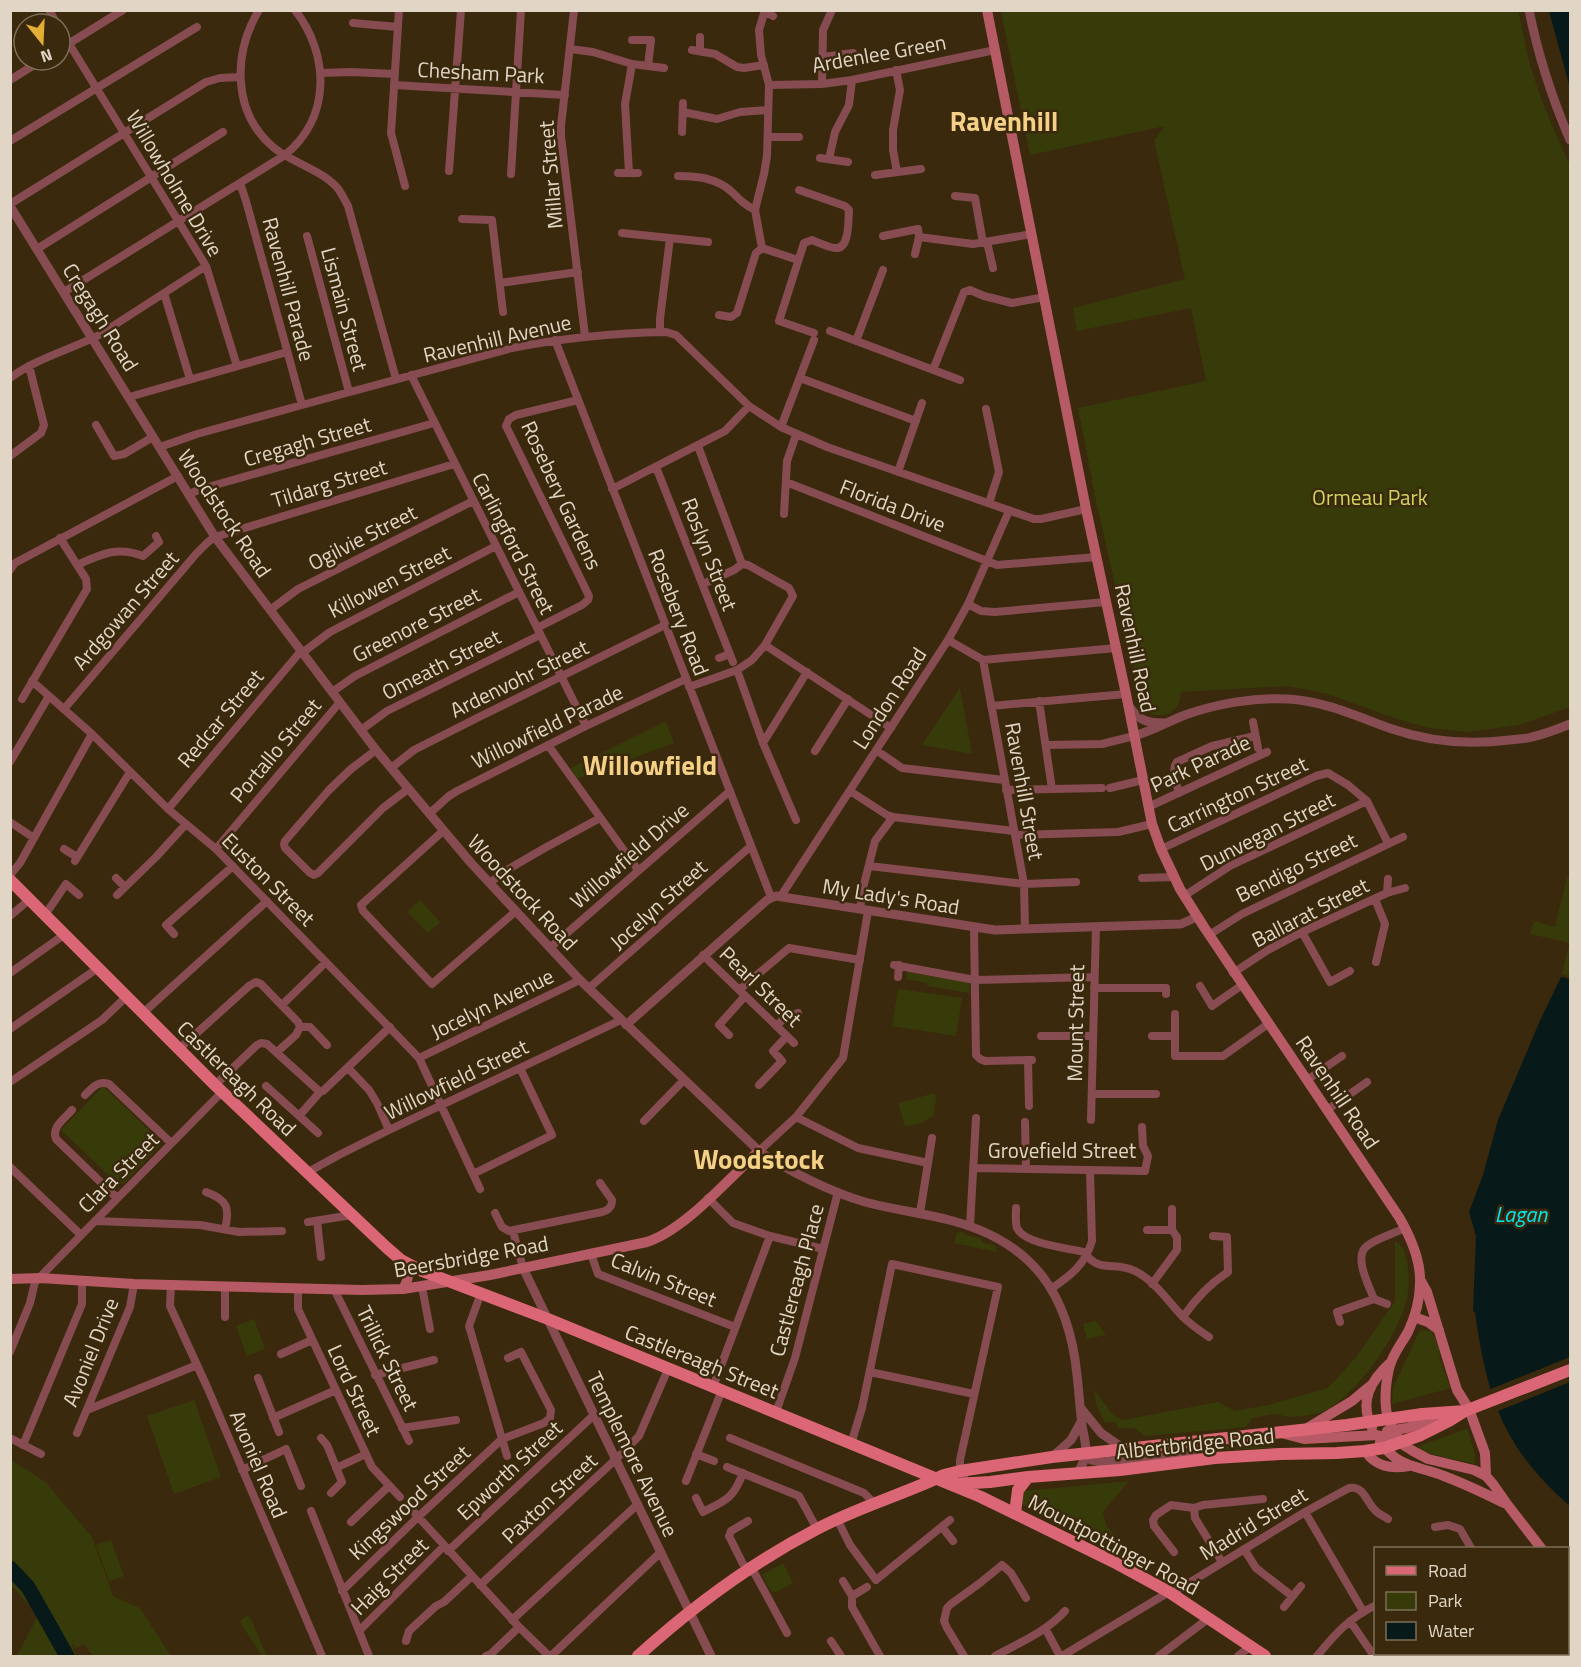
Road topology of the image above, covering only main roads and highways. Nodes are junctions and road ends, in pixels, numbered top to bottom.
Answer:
1 (987, 10) edge
2 (10, 880) edge
3 (759, 1151) road end
4 (407, 1264) junction
5 (10, 1279) edge
6 (1421, 1281) junction
7 (453, 1282) junction
8 (403, 1289) junction
9 (1414, 1317) junction
10 (1439, 1330) junction
11 (1391, 1362) junction
12 (1570, 1370) edge
13 (1371, 1385) junction
14 (1467, 1410) junction
15 (1449, 1421) junction
16 (1369, 1422) junction
17 (1390, 1425) junction
18 (1303, 1430) junction
19 (1279, 1433) junction
20 (1375, 1435) junction
21 (1402, 1443) junction
22 (1384, 1448) junction
23 (1365, 1451) junction
24 (1409, 1466) junction
25 (962, 1474) junction
26 (1486, 1476) junction
27 (1026, 1477) junction
28 (937, 1479) junction
29 (922, 1484) junction
30 (949, 1484) junction
31 (1507, 1504) junction
32 (1015, 1513) junction
33 (1540, 1547) edge
34 (638, 1656) edge
35 (1265, 1656) edge

1 - 6 main road, Ravenhill Road
2 - 4 main road, Castlereagh Road
3 - 7 main road, Beersbridge Road
4 - 7 main road, Castlereagh Road
4 - 8 main road
5 - 8 main road, Beersbridge Road
6 - 9 main road, Ravenhill Road
6 - 10 main road
7 - 8 main road, Beersbridge Road
7 - 28 main road, Castlereagh Street
9 - 10 main road
9 - 11 main road, Ravenhill Road
10 - 14 main road
11 - 13 main road, Ravenhill Road
11 - 17 main road, Ravenhill Road
12 - 14 main road, Albertbridge Road
13 - 16 main road
13 - 18 main road, Ravenhill Road
14 - 15 main road, Albertbridge Road
14 - 17 main road, Albertbridge Road
14 - 26 main road
15 - 17 main road
15 - 21 main road, Albertbridge Road
16 - 17 main road, Albertbridge Road
16 - 18 main road, Albertbridge Road
16 - 20 main road
17 - 21 main road
18 - 19 main road, Albertbridge Road
19 - 20 main road
19 - 25 main road, Albertbridge Road
20 - 21 main road
20 - 22 main road
21 - 22 main road, Albertbridge Road
21 - 26 main road
22 - 23 main road, Albertbridge Road
22 - 24 main road
23 - 24 main road
23 - 27 main road, Albertbridge Road
24 - 31 main road
25 - 27 main road
25 - 28 main road
26 - 31 main road
27 - 30 main road, Albertbridge Road
27 - 32 main road
28 - 29 main road, Albertbridge Road
28 - 30 main road, Mountpottinger Road
29 - 30 main road, Albertbridge Road
29 - 34 main road, Albertbridge Road
30 - 32 main road, Mountpottinger Road
31 - 33 main road
32 - 35 main road, Mountpottinger Road

